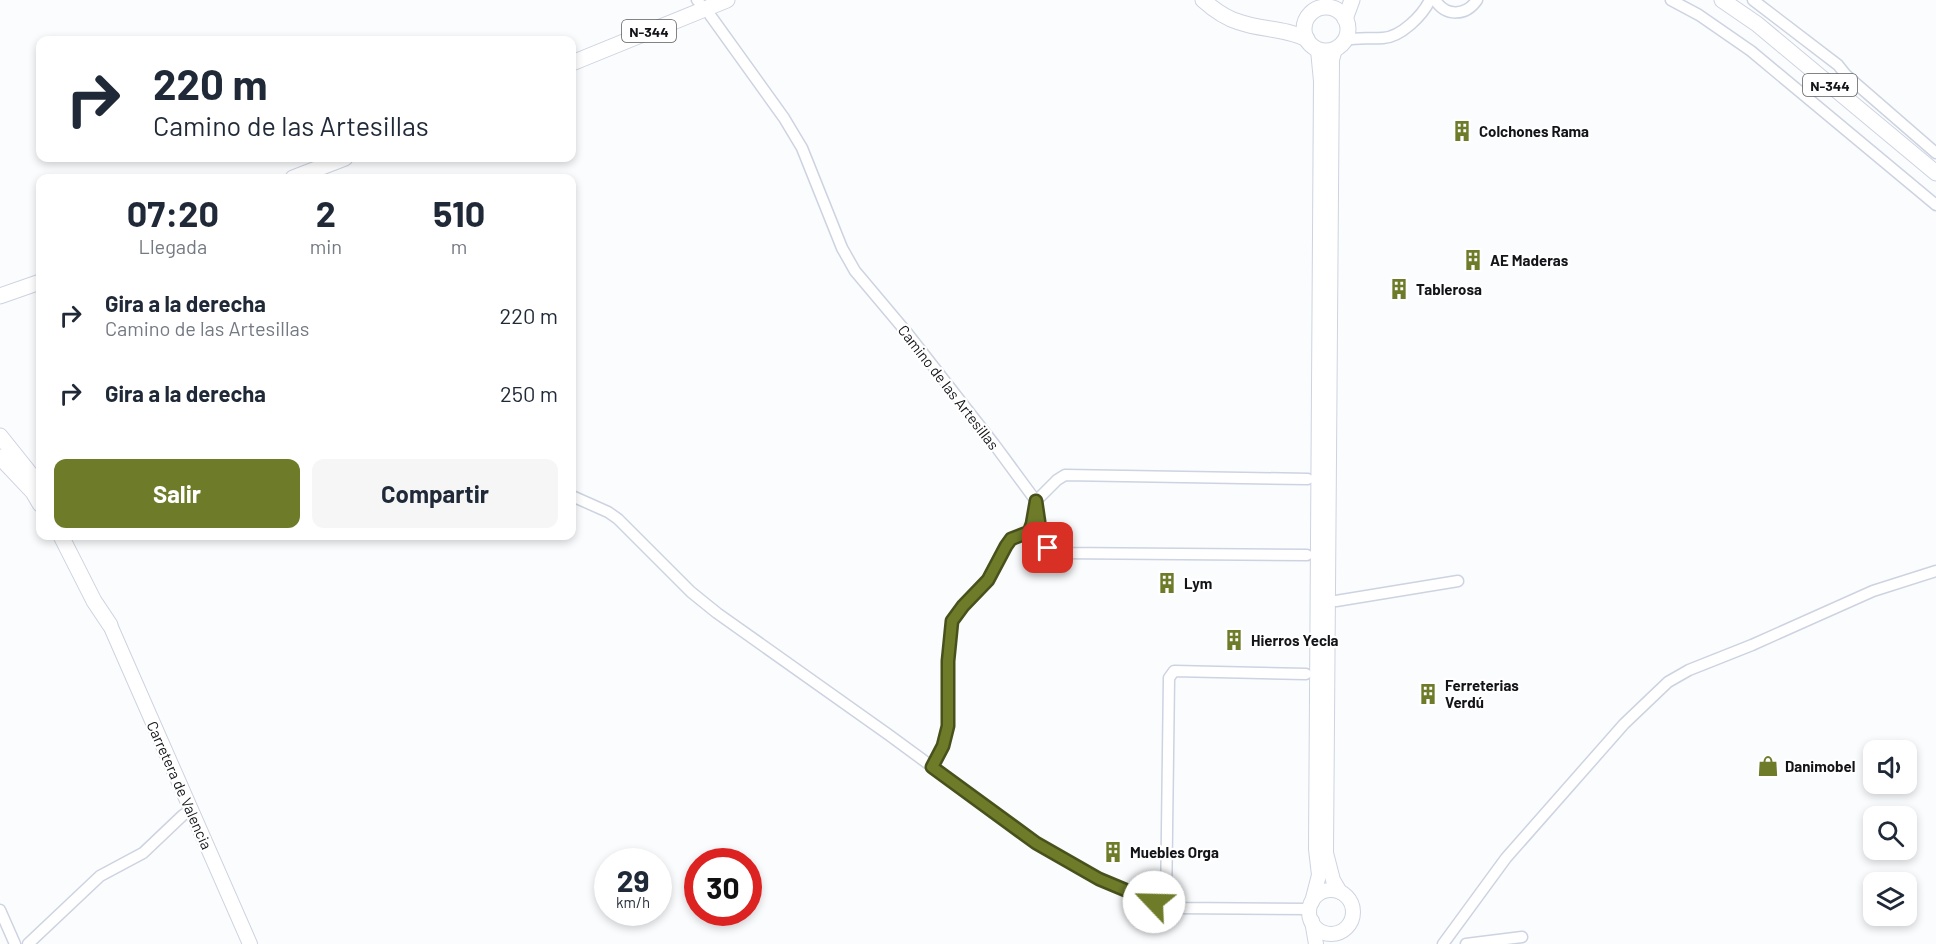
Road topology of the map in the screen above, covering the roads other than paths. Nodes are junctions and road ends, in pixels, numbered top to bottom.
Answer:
1 (727, 0) edge
2 (1203, 0) edge
3 (1352, 0) edge
4 (1430, 0) edge
5 (1435, 0) edge
6 (1477, 0) edge
7 (1671, 0) edge
8 (1722, 0) edge
9 (1753, 0) edge
10 (1318, 5) edge
11 (1450, 12) junction
12 (710, 15) dead end
13 (1414, 20) junction
14 (1340, 24) edge
15 (1313, 44) junction
16 (576, 61) edge
17 (1936, 153) edge
18 (335, 162) edge
19 (1936, 173) edge
20 (303, 174) edge
21 (1936, 205) edge
22 (36, 283) edge
23 (0, 296) edge
24 (0, 436) edge
25 (0, 457) edge
26 (1308, 479) dead end
27 (36, 481) edge
28 (36, 497) edge
29 (576, 498) edge
30 (1036, 501) junction
31 (63, 540) edge
32 (75, 540) edge
33 (1307, 555) dead end
34 (1936, 571) edge
35 (1458, 581) dead end
36 (1336, 601) dead end
37 (110, 625) junction
38 (1306, 674) dead end
39 (932, 767) junction
40 (191, 811) junction
41 (1340, 892) junction
42 (1166, 906) junction
43 (0, 910) edge
44 (1311, 911) junction
45 (1522, 937) dead end
46 (1330, 939) edge
47 (15, 944) edge
48 (28, 944) edge
49 (250, 944) edge
50 (1316, 944) edge
51 (1443, 944) edge
52 (1466, 944) edge

1 - 16 highway, N-344
2 - 15 highway
3 - 14 highway
4 - 13 street
5 - 11 street
6 - 11 street
7 - 21 street
8 - 19 highway, N-344
9 - 17 street
10 - 14 highway
10 - 15 highway
11 - 13 street
12 - 30 street, Camino de las Artesillas
13 - 14 street
14 - 15 highway
14 - 41 main road
15 - 44 main road
18 - 20 highway
22 - 23 highway
24 - 27 highway
25 - 28 highway
26 - 30 street
29 - 39 street
30 - 33 street
30 - 39 street
31 - 37 highway
32 - 37 highway
34 - 51 street
35 - 36 street
37 - 40 main road, Carretera de Valencia
38 - 42 street
39 - 42 street
40 - 48 street
40 - 49 main road, Carretera de Valencia
41 - 44 main road
41 - 46 main road
42 - 44 street
43 - 47 street
44 - 46 main road
44 - 50 main road
45 - 52 street

